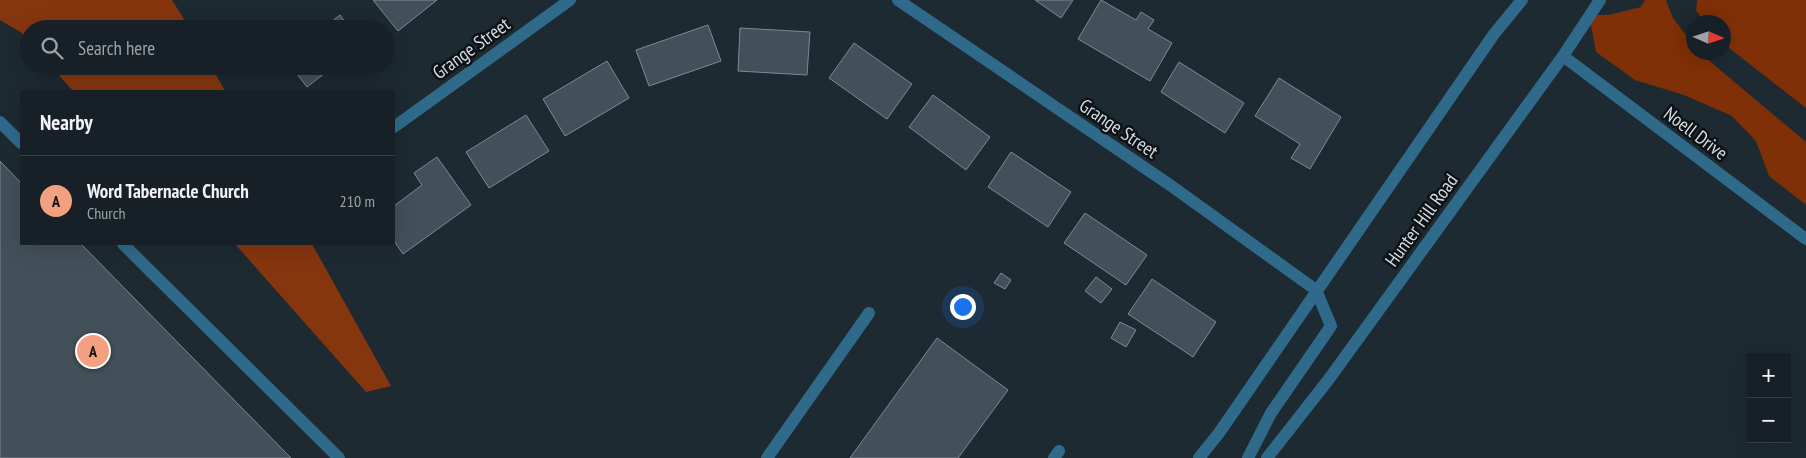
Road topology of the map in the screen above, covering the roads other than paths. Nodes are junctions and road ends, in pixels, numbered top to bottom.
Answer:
1 (570, 0) edge
2 (898, 0) edge
3 (1522, 0) edge
4 (1600, 0) edge
5 (1563, 56) junction
6 (0, 122) edge
7 (395, 126) edge
8 (20, 142) edge
9 (1806, 239) edge
10 (124, 245) edge
11 (1316, 290) junction
12 (869, 313) dead end
13 (339, 458) edge
14 (767, 458) edge
15 (1199, 458) edge
16 (1248, 458) edge
17 (1267, 458) edge

1 - 7 street, Grange Street
2 - 11 street, Grange Street
3 - 11 street
4 - 5 street, Hunter Hill Road
5 - 9 street, Noell Drive
5 - 17 street, Hunter Hill Road
6 - 8 street
10 - 13 street
11 - 15 street
11 - 16 street
12 - 14 street

